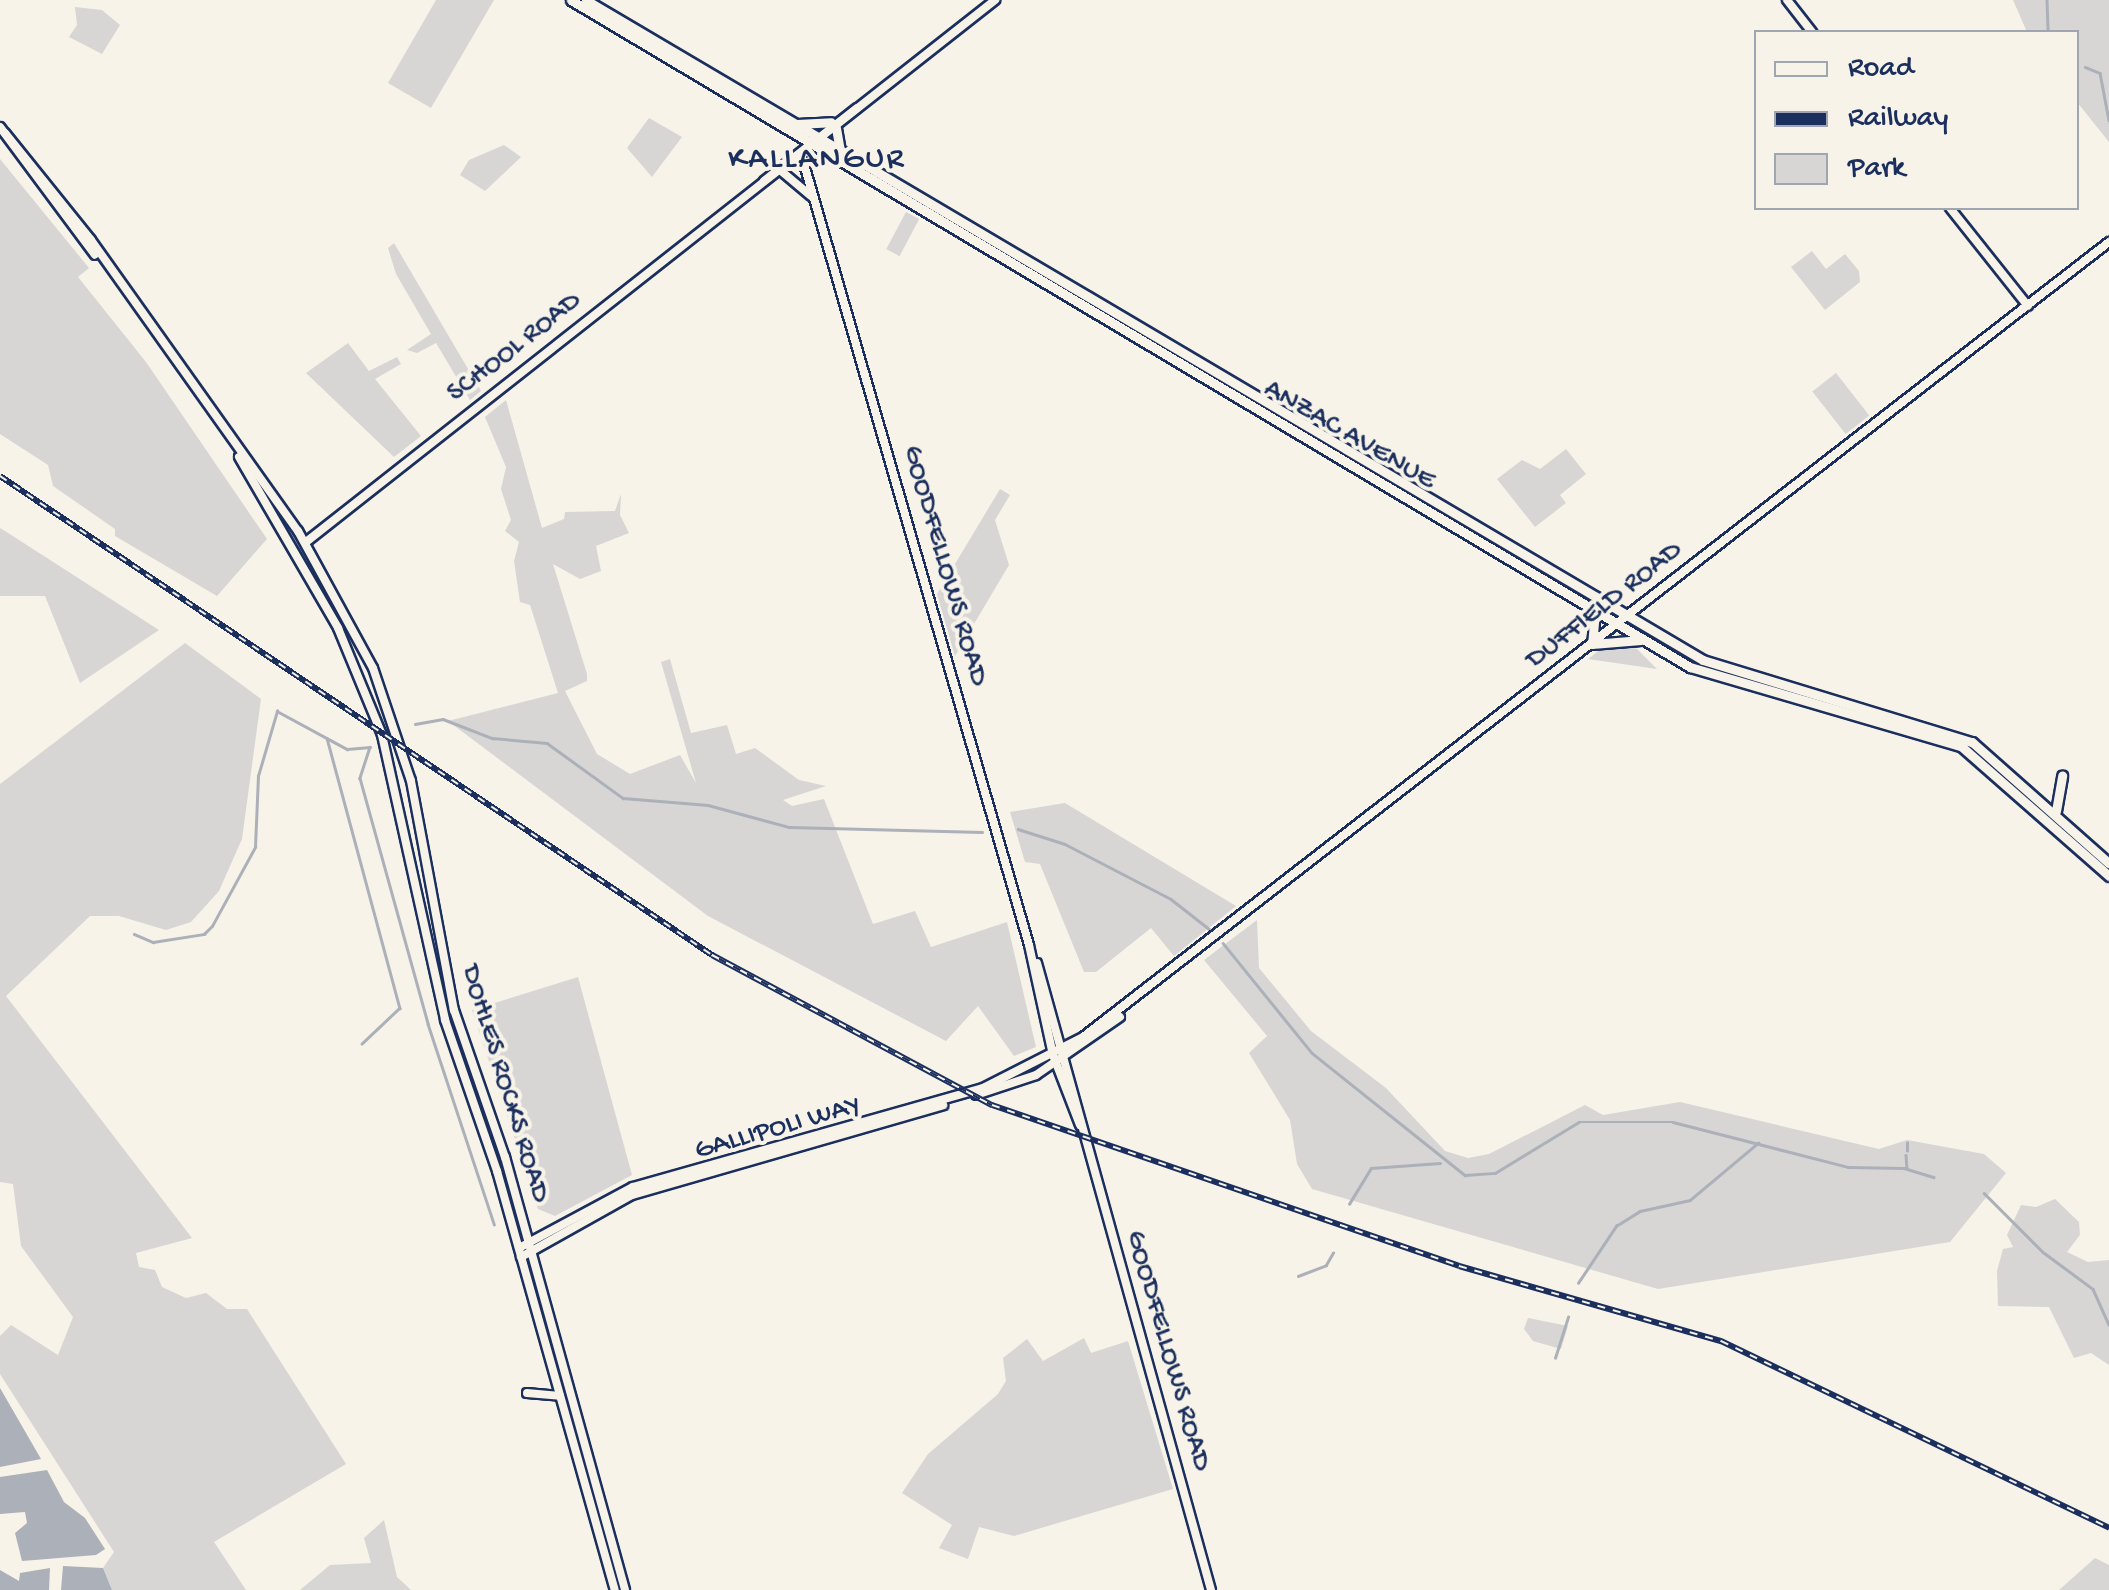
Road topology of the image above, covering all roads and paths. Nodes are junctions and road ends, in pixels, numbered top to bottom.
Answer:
1 (571, 0) edge
2 (586, 0) edge
3 (995, 0) edge
4 (1787, 0) edge
5 (1810, 30) edge
6 (797, 124) junction
7 (833, 125) junction
8 (2, 130) edge
9 (819, 137) junction
10 (810, 145) junction
11 (840, 150) junction
12 (802, 157) junction
13 (781, 168) junction
14 (811, 185) junction
15 (814, 200) junction
16 (1952, 210) edge
17 (2109, 242) edge
18 (2028, 306) junction
19 (235, 448) junction
20 (306, 542) junction
21 (294, 551) junction
22 (1595, 610) junction
23 (1629, 616) junction
24 (1619, 624) junction
25 (1644, 640) junction
26 (1592, 644) junction
27 (2062, 776) dead end
28 (2057, 814) junction
29 (2109, 863) edge
30 (2109, 876) edge
31 (1059, 1057) junction
32 (530, 1246) junction
33 (520, 1252) junction
34 (526, 1394) dead end
35 (560, 1396) junction
36 (615, 1590) edge
37 (624, 1590) edge
38 (1211, 1590) edge

1 - 10 highway, ANZAC AVENUE
2 - 6 highway, ANZAC AVENUE
3 - 7 street, SCHOOL ROAD
4 - 5 street
6 - 7 highway
6 - 9 highway, ANZAC AVENUE
7 - 9 street, SCHOOL ROAD
7 - 11 highway
8 - 19 street, DOHLES ROCKS ROAD
9 - 10 street, SCHOOL ROAD
9 - 11 highway, ANZAC AVENUE
10 - 12 street, SCHOOL ROAD
10 - 13 street, SCHOOL ROAD
10 - 22 highway, ANZAC AVENUE
11 - 23 highway, ANZAC AVENUE
12 - 13 street, SCHOOL ROAD
12 - 14 street, GOODFELLOWS ROAD
13 - 14 street
13 - 15 street
13 - 20 street, SCHOOL ROAD
14 - 15 street, GOODFELLOWS ROAD
15 - 31 street, GOODFELLOWS ROAD
16 - 18 street
17 - 18 street, DUFFIELD ROAD
18 - 23 street, DUFFIELD ROAD
19 - 20 street, DOHLES ROCKS ROAD
19 - 21 street, DOHLES ROCKS ROAD
20 - 21 street, SCHOOL ROAD
20 - 32 street, DOHLES ROCKS ROAD
21 - 33 street, DOHLES ROCKS ROAD
22 - 24 highway, ANZAC AVENUE
22 - 26 highway
23 - 24 street, DUFFIELD ROAD
23 - 28 highway, ANZAC AVENUE
24 - 25 highway, ANZAC AVENUE
24 - 26 street, DUFFIELD ROAD
25 - 26 highway
25 - 30 highway, ANZAC AVENUE
26 - 31 street, DUFFIELD ROAD
27 - 28 highway
28 - 29 highway, ANZAC AVENUE
31 - 32 street, GALLIPOLI WAY
31 - 38 street, GOODFELLOWS ROAD
32 - 33 street, GALLIPOLI WAY
32 - 37 street, DOHLES ROCKS ROAD
33 - 35 street, DOHLES ROCKS ROAD
34 - 35 street
35 - 36 street, DOHLES ROCKS ROAD

